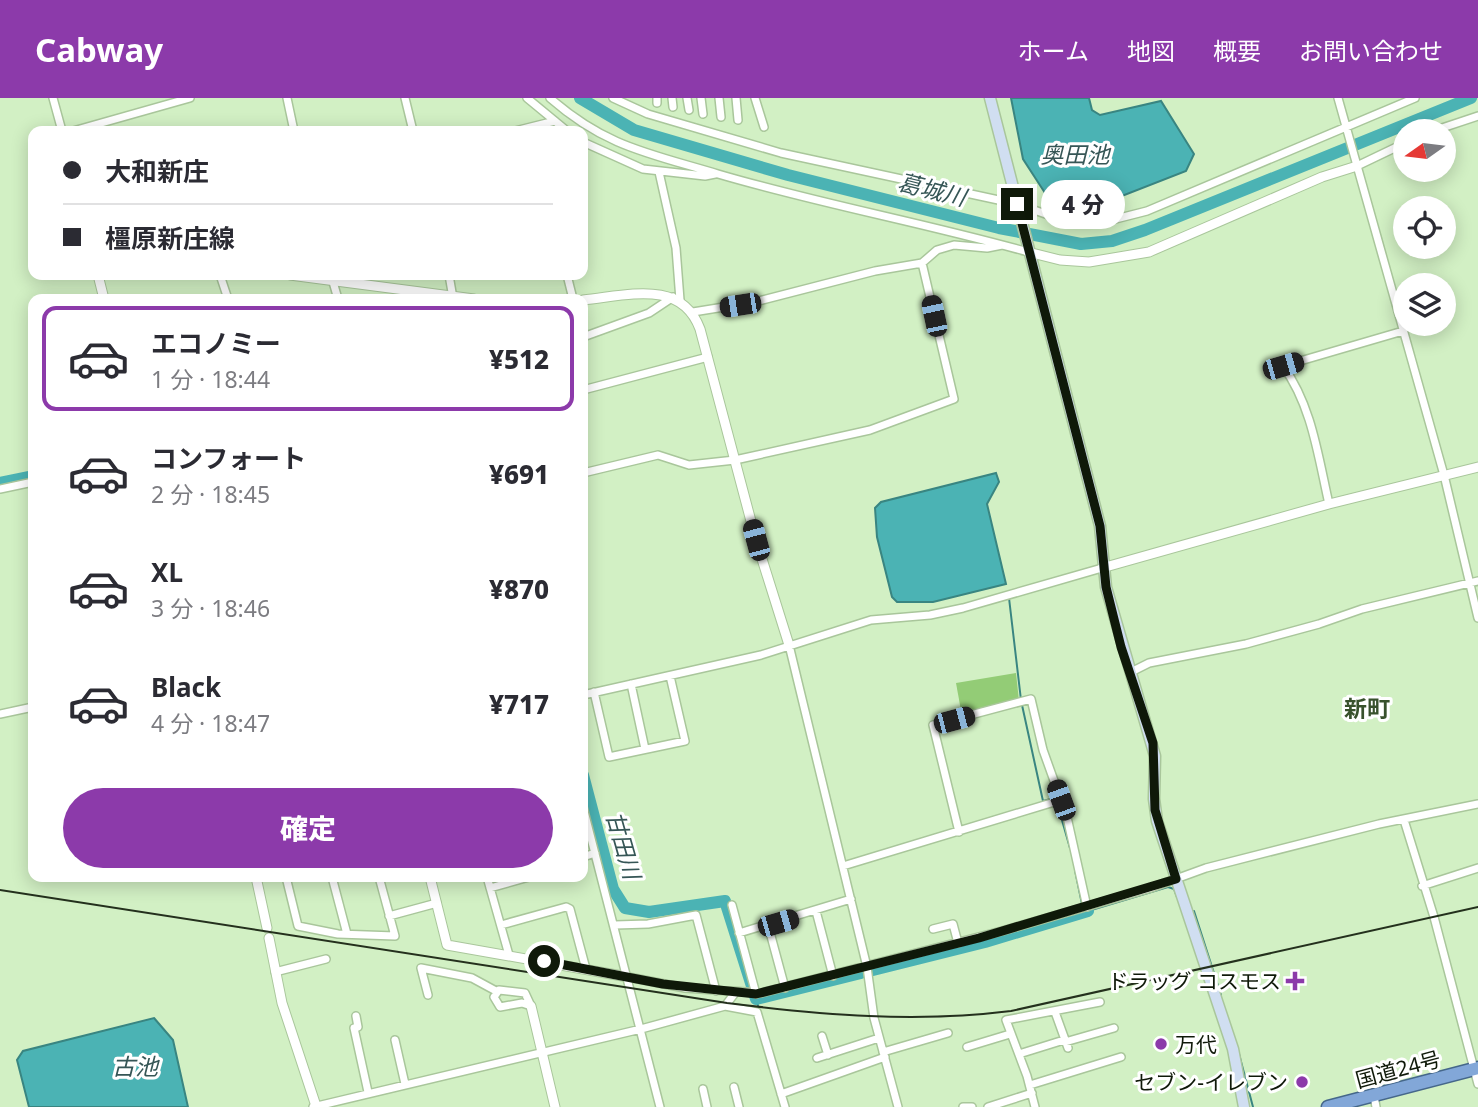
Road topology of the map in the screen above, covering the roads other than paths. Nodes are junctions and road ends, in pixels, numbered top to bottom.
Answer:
1 (53, 98) edge
2 (190, 98) edge
3 (287, 98) edge
4 (405, 98) edge
5 (527, 98) edge
6 (550, 98) edge
7 (612, 98) edge
8 (687, 98) edge
9 (701, 98) edge
10 (719, 98) edge
11 (736, 98) edge
12 (755, 98) edge
13 (990, 98) edge
14 (1338, 98) edge
15 (1415, 98) edge
16 (689, 110) dead end
17 (703, 114) dead end
18 (1478, 116) edge
19 (721, 117) dead end
20 (738, 120) dead end
21 (555, 121) junction
22 (1456, 123) edge
23 (60, 126) edge
24 (91, 126) edge
25 (294, 126) edge
26 (412, 126) edge
27 (541, 126) edge
28 (561, 126) edge
29 (585, 126) edge
30 (764, 127) dead end
31 (588, 128) edge
32 (1346, 128) junction
33 (588, 145) edge
34 (1393, 148) edge
35 (1356, 163) junction
36 (659, 172) junction
37 (716, 173) junction
38 (1018, 209) junction
39 (1003, 244) junction
40 (1028, 249) junction
41 (922, 264) junction
42 (344, 280) edge
43 (429, 294) edge
44 (1393, 295) edge
45 (677, 298) junction
46 (588, 300) edge
47 (693, 312) junction
48 (1393, 334) edge
49 (588, 335) edge
50 (1404, 336) edge
51 (708, 357) junction
52 (588, 389) edge
53 (735, 460) junction
54 (1478, 467) edge
55 (588, 472) edge
56 (1444, 475) junction
57 (28, 483) edge
58 (0, 489) edge
59 (1329, 504) junction
60 (1102, 568) junction
61 (1474, 583) edge
62 (1478, 618) edge
63 (789, 645) junction
64 (1131, 672) junction
65 (670, 676) junction
66 (631, 684) junction
67 (594, 692) junction
68 (588, 694) edge
69 (28, 707) edge
70 (0, 714) edge
71 (645, 749) junction
72 (1057, 801) junction
73 (1478, 804) edge
74 (1404, 820) junction
75 (588, 826) edge
76 (959, 832) junction
77 (595, 853) junction
78 (588, 855) edge
79 (844, 866) junction
80 (1478, 868) edge
81 (1176, 879) junction
82 (257, 882) edge
83 (287, 882) edge
84 (333, 882) edge
85 (380, 882) edge
86 (431, 882) edge
87 (489, 882) edge
88 (511, 882) edge
89 (1422, 886) junction
90 (491, 888) junction
91 (851, 899) junction
92 (437, 903) junction
93 (732, 905) dead end
94 (1087, 907) junction
95 (816, 911) junction
96 (389, 916) junction
97 (501, 925) junction
98 (615, 925) junction
99 (768, 925) junction
100 (933, 929) dead end
101 (739, 933) junction
102 (346, 934) junction
103 (958, 943) junction
104 (509, 955) junction
105 (326, 959) dead end
106 (867, 967) junction
107 (586, 969) junction
108 (275, 972) junction
109 (833, 976) junction
110 (628, 977) junction
111 (785, 988) junction
112 (496, 991) junction
113 (716, 991) junction
114 (735, 993) junction
115 (752, 994) junction
116 (428, 995) dead end
117 (1100, 1002) dead end
118 (531, 1006) junction
119 (725, 1006) junction
120 (1055, 1012) junction
121 (356, 1016) dead end
122 (1114, 1028) dead end
123 (641, 1029) junction
124 (948, 1033) dead end
125 (1010, 1034) junction
126 (822, 1035) dead end
127 (879, 1038) junction
128 (396, 1040) dead end
129 (1066, 1043) junction
130 (967, 1047) dead end
131 (542, 1053) junction
132 (1019, 1054) junction
133 (828, 1055) junction
134 (884, 1055) junction
135 (1121, 1057) dead end
136 (817, 1058) dead end
137 (1476, 1068) edge
138 (405, 1084) junction
139 (1478, 1084) edge
140 (734, 1087) dead end
141 (703, 1089) dead end
142 (1031, 1089) junction
143 (368, 1092) junction
144 (784, 1093) junction
145 (1375, 1101) edge
146 (315, 1107) edge
147 (555, 1107) edge
148 (660, 1107) edge
149 (707, 1107) edge
150 (739, 1107) edge
151 (785, 1107) edge
152 (898, 1107) edge
153 (963, 1107) edge
154 (972, 1107) edge
155 (988, 1107) edge
156 (1035, 1107) edge
157 (1244, 1107) edge
158 (1328, 1107) edge

1 - 23 street
2 - 24 street
3 - 25 street
4 - 26 street
5 - 21 street
6 - 29 street
7 - 38 street
8 - 16 street
9 - 17 street
10 - 19 street
11 - 20 street
12 - 30 street
13 - 38 main road
14 - 32 street
15 - 32 street
18 - 22 street
21 - 27 street
21 - 28 street
31 - 37 street
32 - 35 street
32 - 38 street
33 - 36 street
34 - 35 street
35 - 40 street
35 - 44 street
36 - 37 street
36 - 45 street
37 - 39 street
38 - 40 main road
39 - 40 street
39 - 41 street
40 - 60 main road
41 - 47 street
41 - 53 street
42 - 43 street
45 - 46 street
45 - 47 street
45 - 49 street
47 - 51 street
48 - 59 street
50 - 56 street
51 - 52 street
51 - 53 street
53 - 55 street
53 - 63 street
54 - 56 street
56 - 59 street
56 - 61 street
57 - 58 street
59 - 60 street
60 - 63 street
60 - 64 main road
61 - 62 street
61 - 64 street
63 - 65 street
63 - 79 street
64 - 81 main road
65 - 66 street
65 - 71 street
66 - 67 street
66 - 71 street
67 - 68 street
67 - 71 street
69 - 70 street
72 - 76 street
72 - 76 street
72 - 94 street
73 - 74 street
74 - 81 street
74 - 89 street
75 - 77 street
76 - 79 street
77 - 78 street
77 - 98 street
79 - 91 street
80 - 89 street
81 - 94 street
81 - 157 main road
82 - 108 street
83 - 102 street
84 - 102 street
85 - 96 street
86 - 92 street
87 - 90 street
88 - 90 street
89 - 137 street
90 - 97 street
91 - 95 street
91 - 106 street
92 - 96 street
92 - 104 street
93 - 101 street
94 - 103 street
95 - 99 street
95 - 109 street
96 - 102 street
97 - 104 street
97 - 107 street
98 - 110 street
98 - 113 street
99 - 101 street
99 - 111 street
100 - 103 street
101 - 115 street
103 - 106 street
104 - 107 street
105 - 108 street
106 - 109 street
106 - 127 street
107 - 110 street
108 - 146 street
109 - 111 street
110 - 113 street
110 - 123 street
111 - 115 street
112 - 116 street
112 - 118 street
112 - 118 street
113 - 114 street
114 - 115 street
114 - 119 street
117 - 120 street
118 - 131 street
119 - 123 street
119 - 144 street
120 - 125 street
120 - 129 street
121 - 143 street
122 - 129 street
123 - 131 street
123 - 148 street
124 - 134 street
125 - 130 street
125 - 132 street
126 - 133 street
127 - 133 street
127 - 134 street
128 - 138 street
129 - 132 street
131 - 138 street
131 - 147 street
132 - 142 street
133 - 136 street
134 - 144 street
134 - 152 street
135 - 142 street
137 - 139 street
137 - 145 highway, 国道24号
138 - 143 street
140 - 150 street
141 - 149 street
142 - 155 street
142 - 156 street
143 - 146 street
144 - 151 street
145 - 158 highway, 国道24号
153 - 154 street

